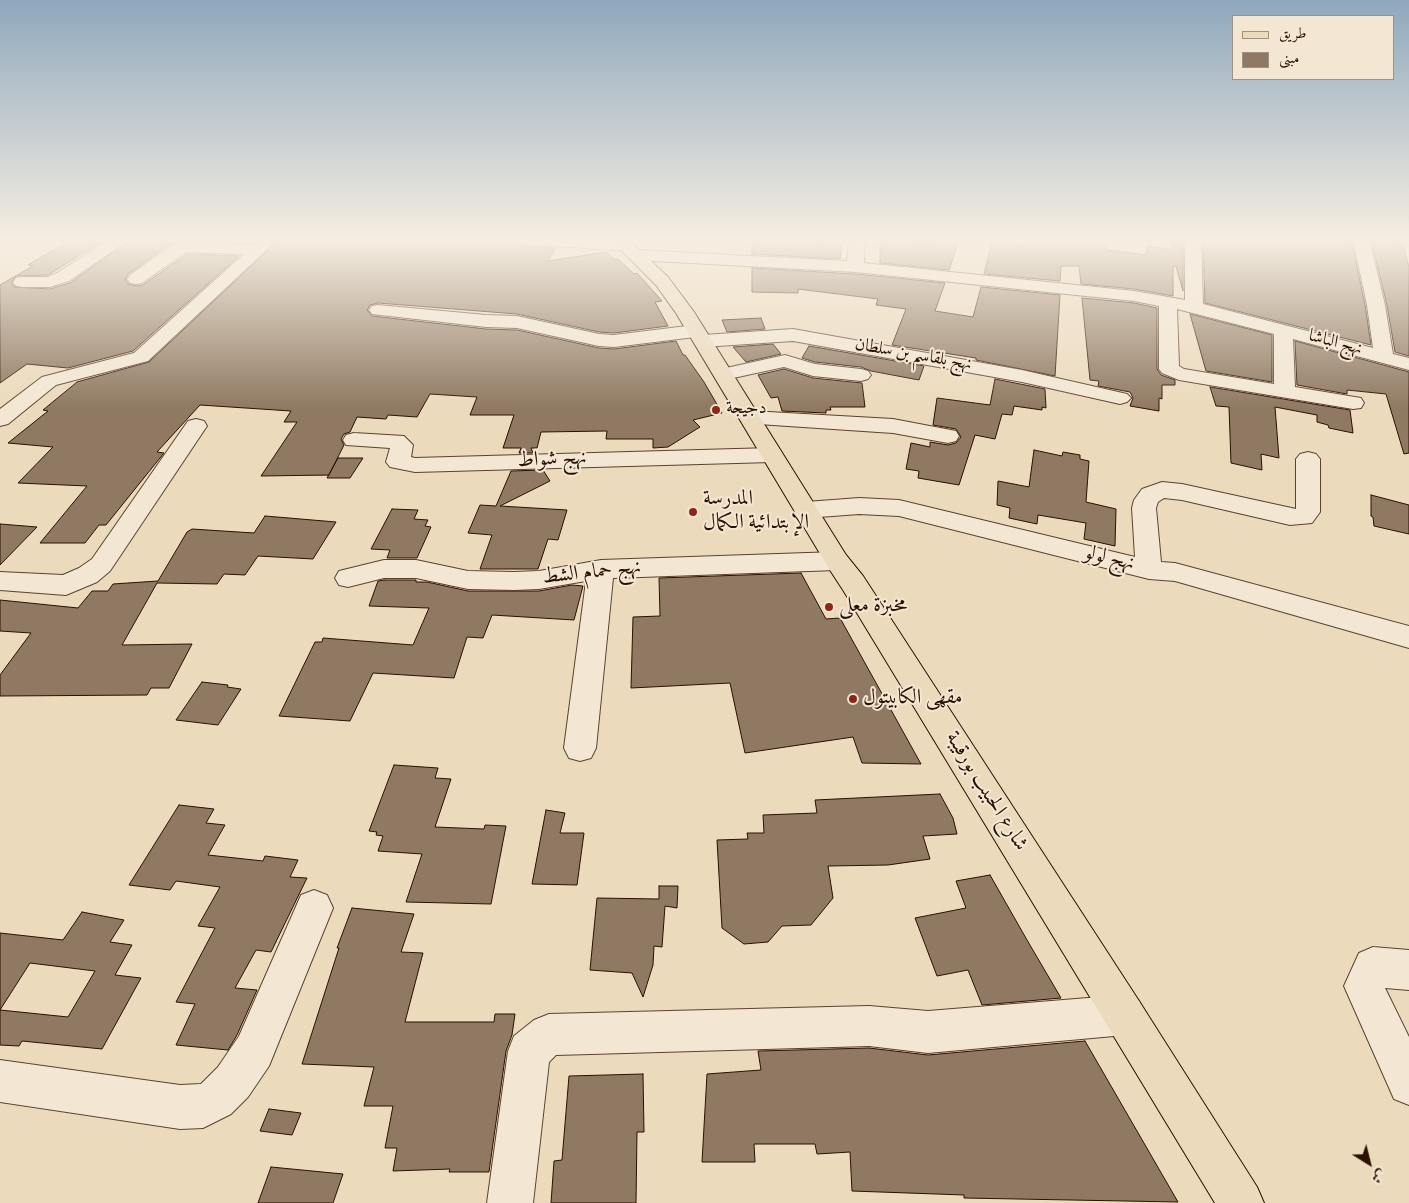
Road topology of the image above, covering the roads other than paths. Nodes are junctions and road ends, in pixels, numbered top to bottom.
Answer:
1 (209, 295) edge
2 (672, 295) edge
3 (1121, 295) edge
4 (1194, 295) edge
5 (1374, 295) edge
6 (1168, 302) junction
7 (1194, 307) junction
8 (378, 310) dead end
9 (1283, 330) junction
10 (699, 336) junction
11 (1384, 358) junction
12 (1409, 364) edge
13 (724, 374) junction
14 (861, 375) dead end
15 (1285, 390) junction
16 (1120, 398) dead end
17 (1353, 403) dead end
18 (751, 418) junction
19 (0, 419) edge
20 (196, 426) dead end
21 (948, 436) dead end
22 (354, 440) dead end
23 (772, 455) junction
24 (1308, 459) dead end
25 (806, 510) junction
26 (837, 561) junction
27 (601, 569) junction
28 (1149, 570) junction
29 (348, 578) dead end
30 (0, 581) edge
31 (1409, 637) edge
32 (580, 748) dead end
33 (314, 908) dead end
34 (1409, 970) edge
35 (1125, 1015) junction
36 (0, 1081) edge
37 (1409, 1084) edge
38 (510, 1203) edge
39 (1241, 1203) edge

1 - 19 street
2 - 10 main road, شارع الحبيب بورقيبة
3 - 6 street, نهج الباشا
4 - 7 street
5 - 11 street
6 - 7 street, نهج الباشا
6 - 15 street
7 - 9 street, نهج الباشا
8 - 10 street, نهج بلقاسم بن سلطان
9 - 11 street, نهج الباشا
9 - 15 street
10 - 13 main road, شارع الحبيب بورقيبة
10 - 16 street, نهج بلقاسم بن سلطان
11 - 12 street, نهج الباشا
13 - 14 street
13 - 18 main road, شارع الحبيب بورقيبة
15 - 17 street
18 - 21 street
18 - 23 main road, شارع الحبيب بورقيبة
20 - 30 street
22 - 23 street, نهج شواط
23 - 25 main road, شارع الحبيب بورقيبة
24 - 28 street
25 - 26 main road, شارع الحبيب بورقيبة
25 - 28 street, نهج لولو
26 - 27 street, نهج حمام الشط
26 - 35 main road, شارع الحبيب بورقيبة
27 - 29 street, نهج حمام الشط
27 - 32 street
28 - 31 street, نهج لولو
33 - 36 street
34 - 37 street
35 - 38 street
35 - 39 main road, شارع الحبيب بورقيبة

